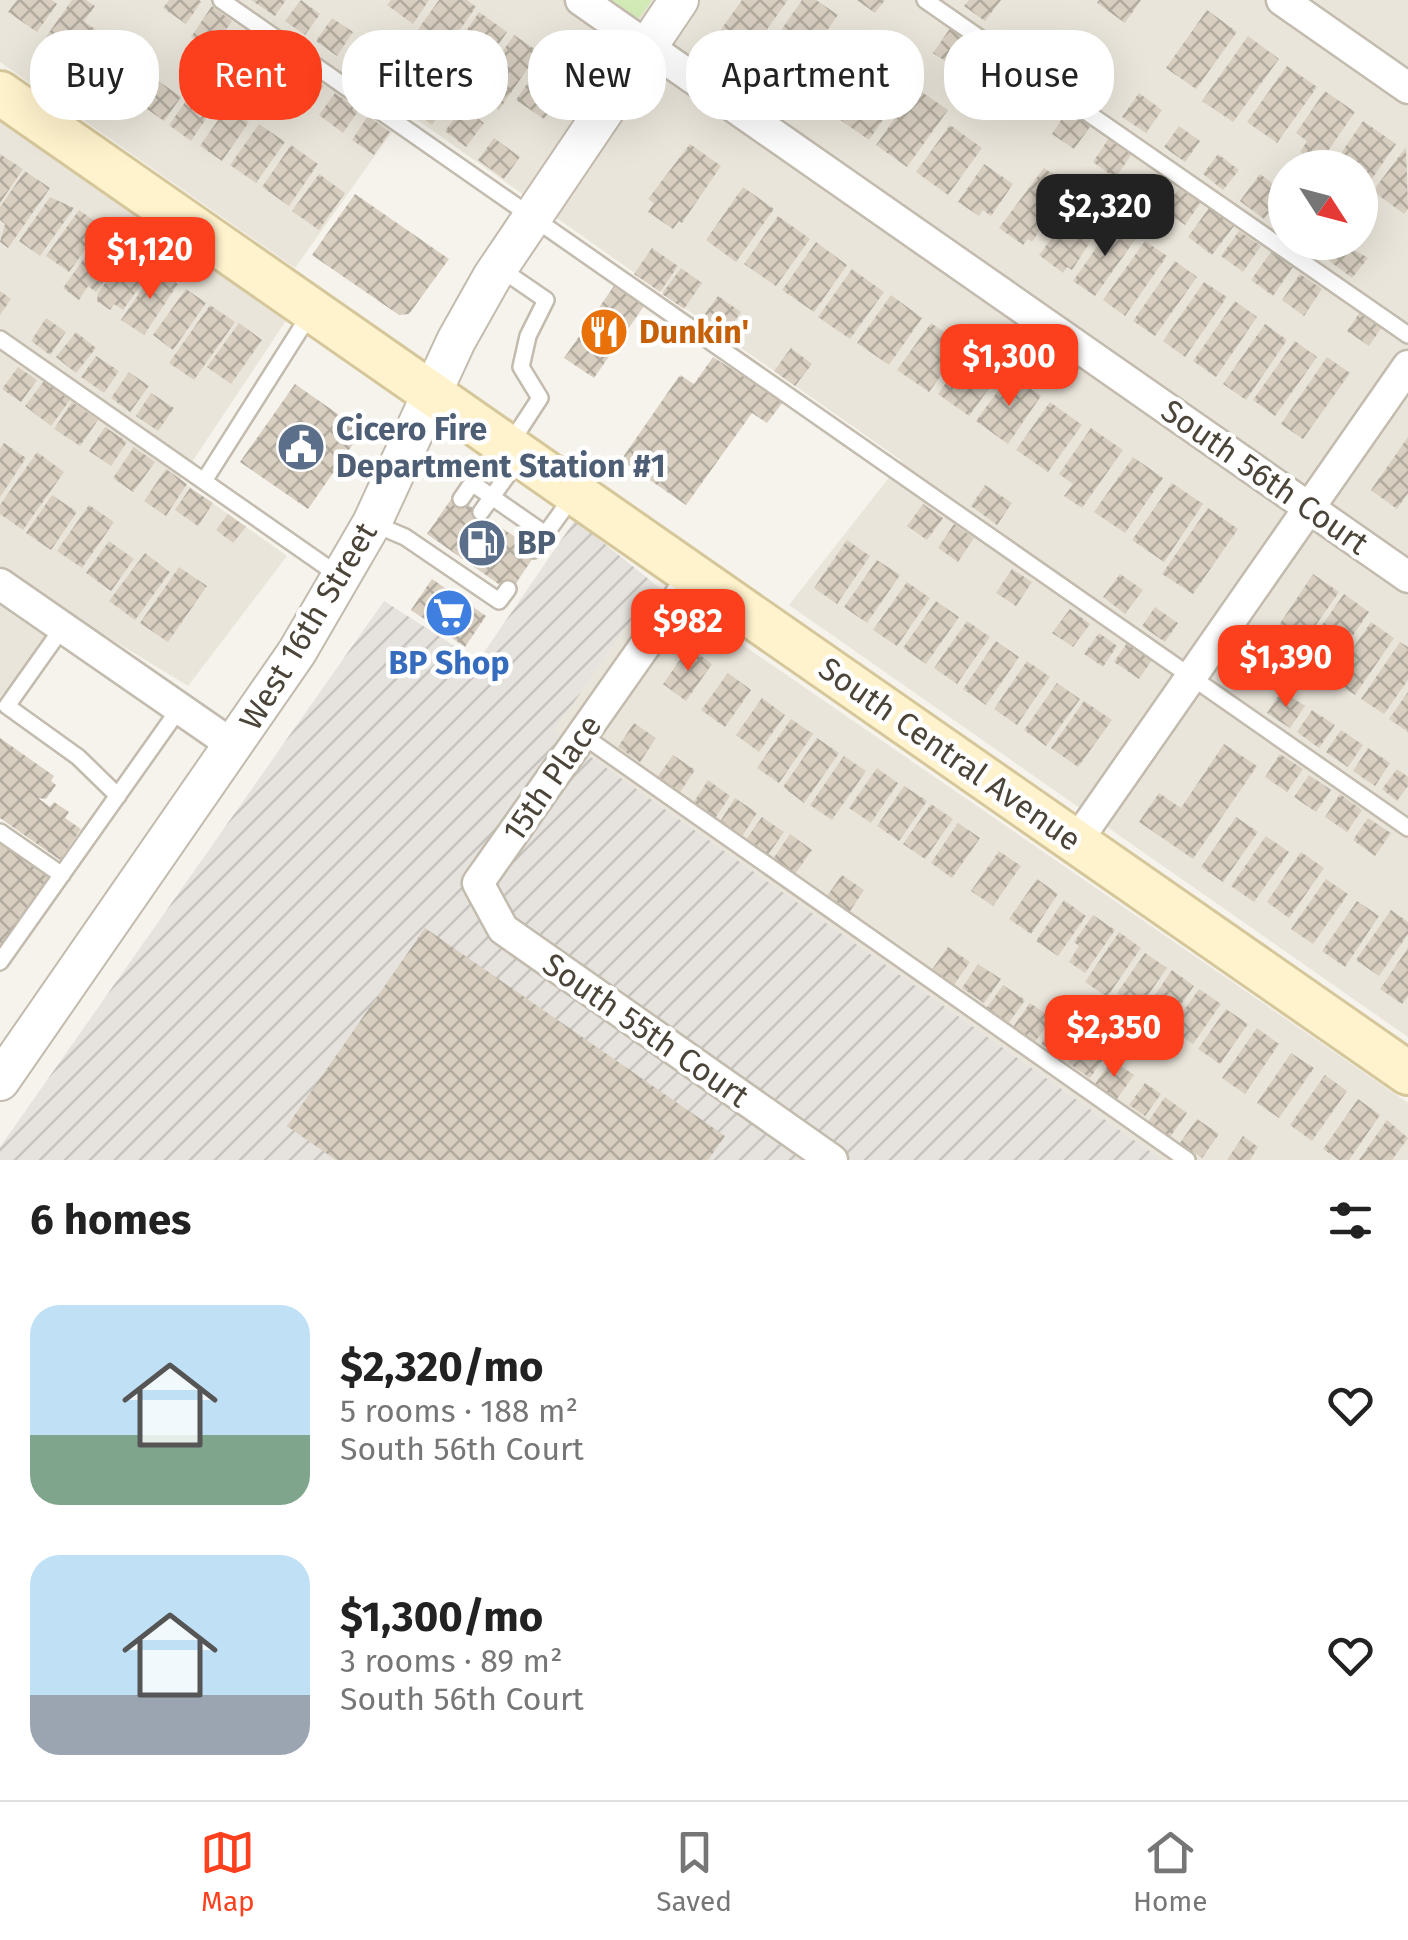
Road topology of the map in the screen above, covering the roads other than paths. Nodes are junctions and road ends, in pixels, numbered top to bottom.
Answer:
1 (221, 0) edge
2 (581, 0) edge
3 (679, 0) edge
4 (925, 0) edge
5 (1282, 0) edge
6 (624, 30) edge
7 (658, 30) edge
8 (666, 59) edge
9 (1408, 88) edge
10 (0, 93) edge
11 (596, 120) edge
12 (530, 216) junction
13 (498, 266) junction
14 (312, 310) junction
15 (1408, 336) edge
16 (0, 339) edge
17 (1408, 366) edge
18 (431, 393) junction
19 (515, 451) junction
20 (204, 481) junction
21 (576, 492) junction
22 (492, 497) junction
23 (461, 500) dead end
24 (1309, 508) junction
25 (482, 512) dead end
26 (521, 518) junction
27 (372, 523) junction
28 (510, 533) dead end
29 (545, 534) junction
30 (534, 550) dead end
31 (694, 576) junction
32 (1408, 577) edge
33 (342, 578) junction
34 (0, 584) edge
35 (508, 588) dead end
36 (62, 628) junction
37 (1191, 677) junction
38 (180, 709) junction
39 (582, 734) junction
40 (234, 746) junction
41 (118, 796) junction
42 (1408, 828) edge
43 (0, 832) edge
44 (1076, 842) junction
45 (62, 875) junction
46 (478, 883) joint
47 (0, 962) edge
48 (1408, 1073) edge
49 (0, 1081) edge
50 (832, 1160) edge
51 (1187, 1160) edge

1 - 12 lane
2 - 6 street, South 56th Court
3 - 7 street, West 16th Street
4 - 15 lane
5 - 9 street
8 - 24 street, South 56th Court
10 - 14 main road, South Central Avenue
11 - 12 street, West 16th Street
12 - 13 street, West 16th Street
12 - 37 lane
13 - 18 street, West 16th Street
13 - 19 lane
14 - 18 main road, South Central Avenue
14 - 20 lane
16 - 20 lane
17 - 24 street
18 - 19 main road, South Central Avenue
18 - 27 street, West 16th Street
19 - 21 main road, South Central Avenue
19 - 22 lane
20 - 33 lane
21 - 29 lane
21 - 31 main road, South Central Avenue
22 - 23 lane
22 - 25 lane
22 - 26 lane
24 - 32 street, South 56th Court
24 - 37 street
26 - 28 lane
26 - 29 lane
27 - 33 street, West 16th Street
27 - 35 lane
29 - 30 lane
31 - 39 street, 15th Place
31 - 44 main road, South Central Avenue
33 - 40 street, West 16th Street
34 - 36 street
36 - 38 street
36 - 41 lane
37 - 42 lane
37 - 44 street
38 - 40 street
38 - 41 lane
39 - 46 street, 15th Place
39 - 51 lane
40 - 49 street, West 16th Street
41 - 45 lane
43 - 45 lane
44 - 48 main road, South Central Avenue
45 - 47 lane
46 - 50 street, South 55th Court

